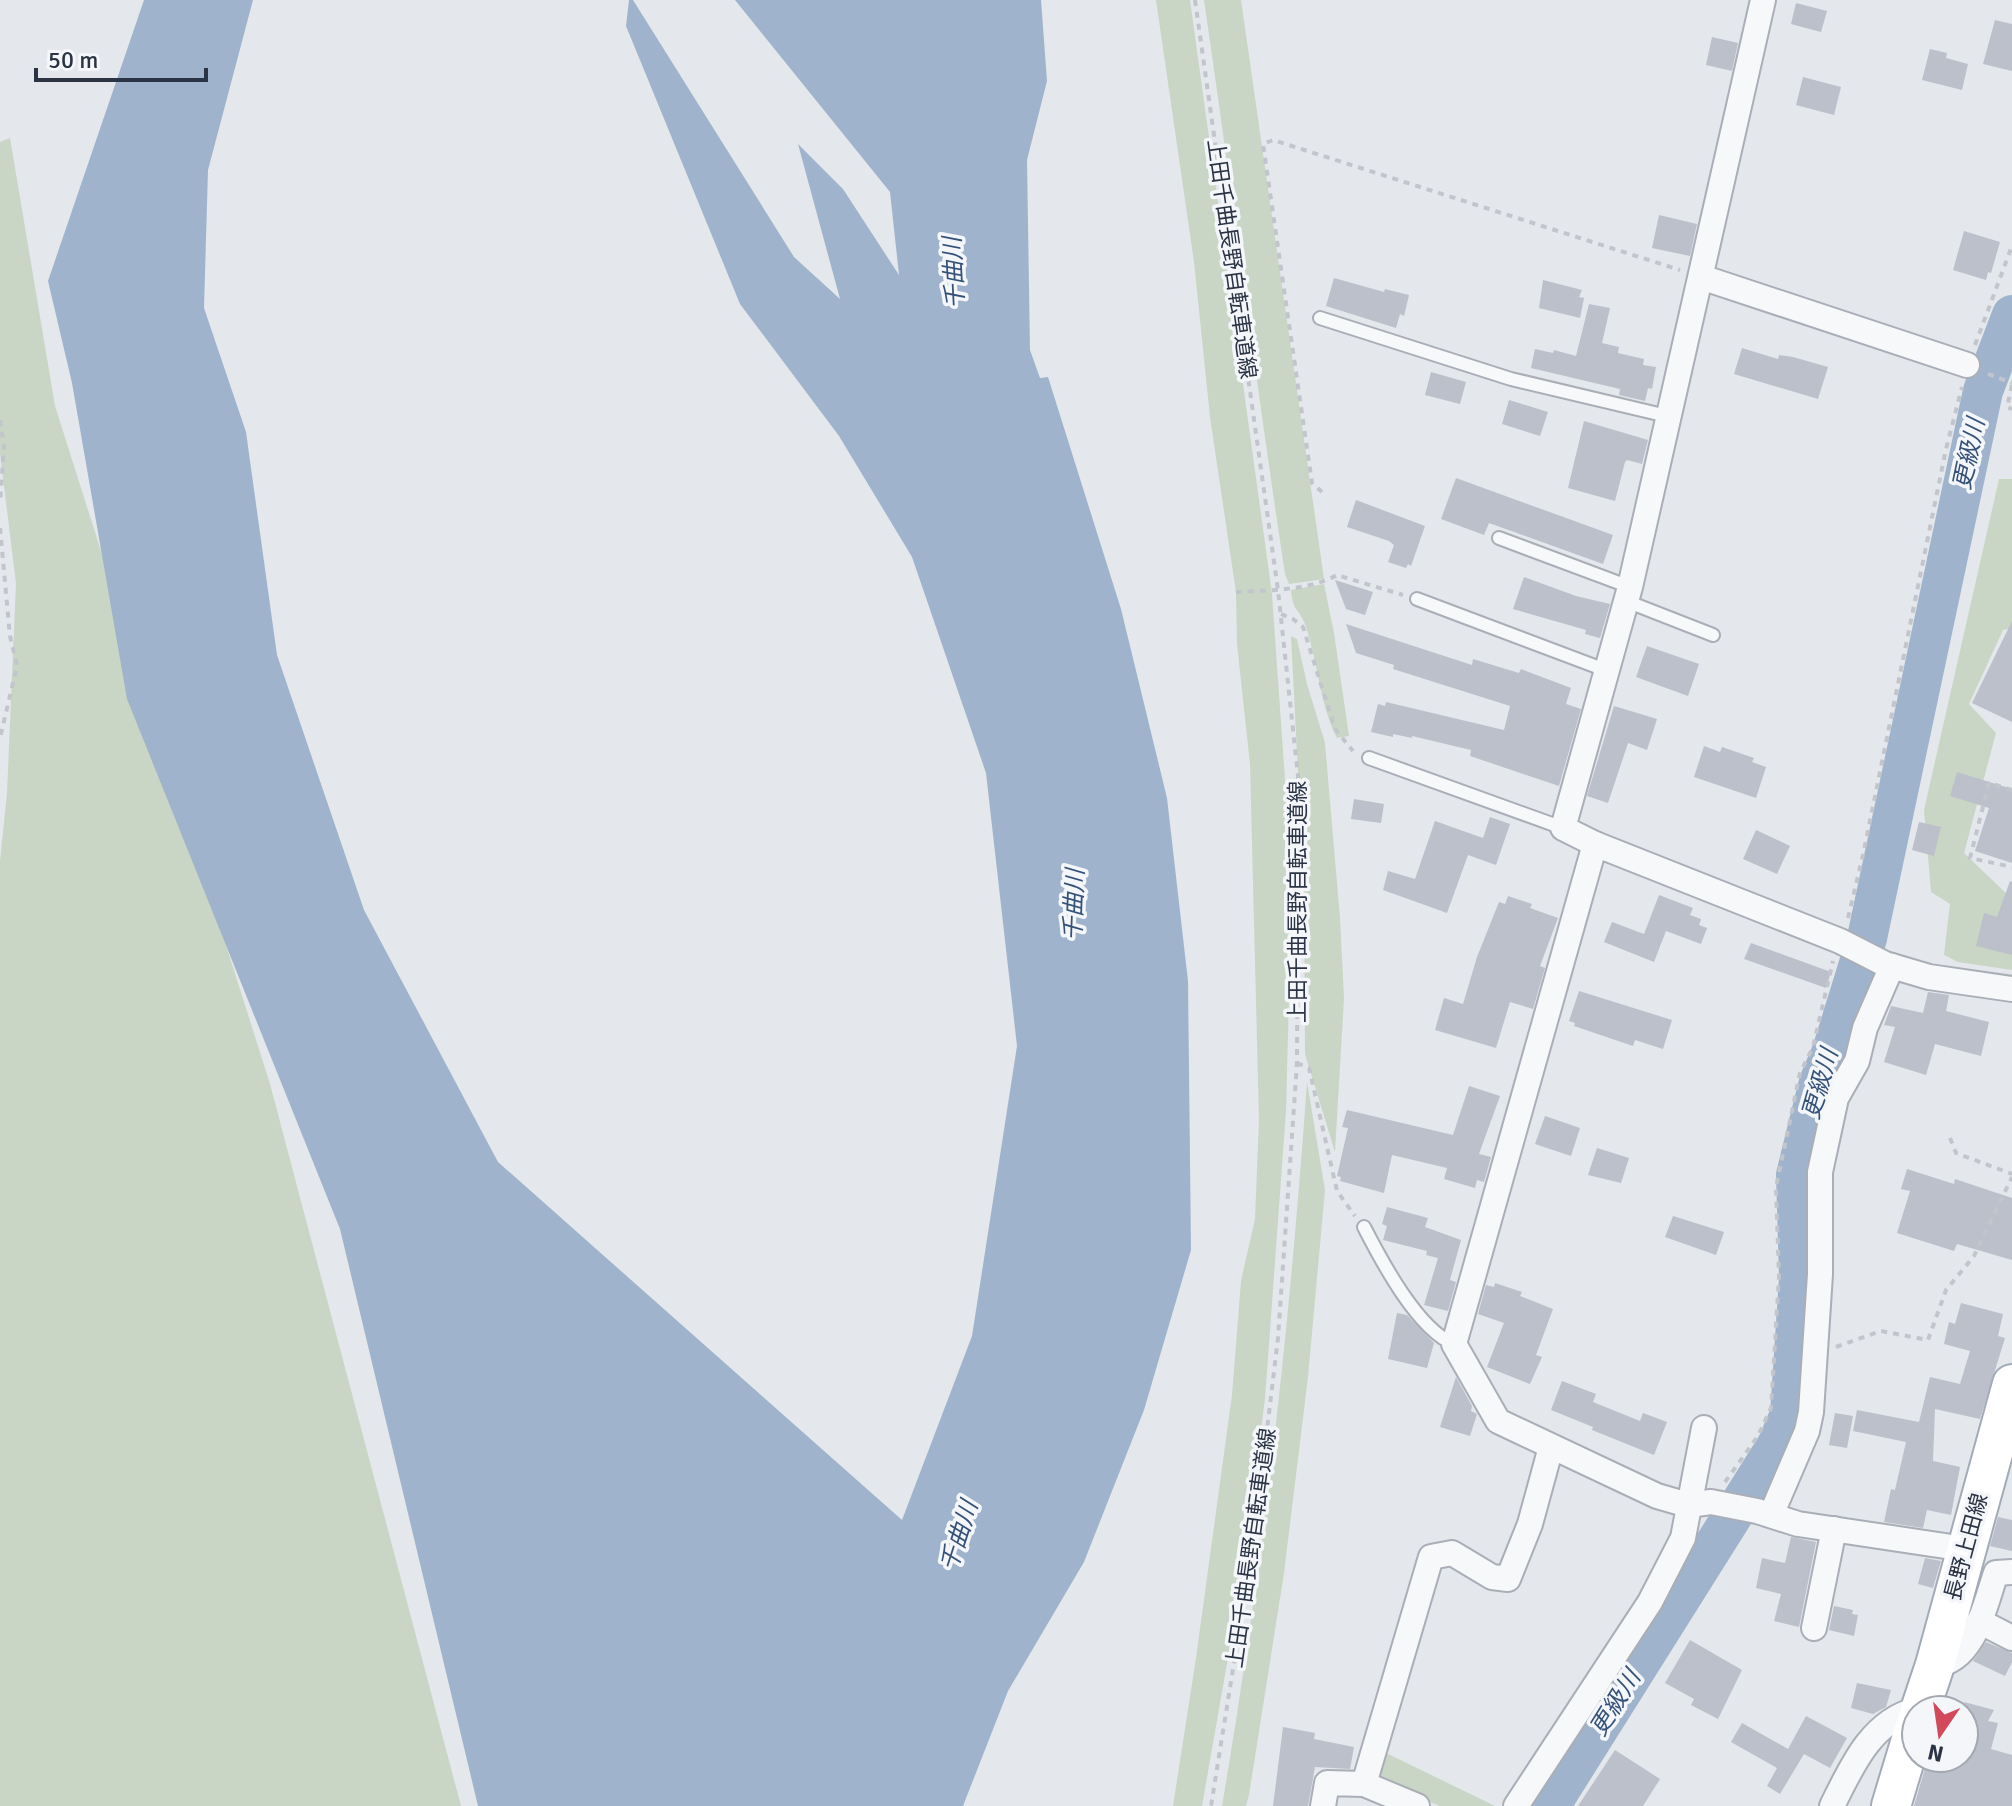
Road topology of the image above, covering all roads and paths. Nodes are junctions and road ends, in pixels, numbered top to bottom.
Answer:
1 (1195, 0) edge
2 (1763, 0) edge
3 (2012, 246) edge
4 (1701, 277) junction
5 (1320, 318) dead end
6 (1967, 365) junction
7 (2005, 381) dead end
8 (2012, 384) edge
9 (2012, 409) edge
10 (1667, 416) junction
11 (0, 420) edge
12 (1322, 492) dead end
13 (0, 503) edge
14 (0, 528) edge
15 (1499, 538) dead end
16 (1278, 590) junction
17 (1236, 592) dead end
18 (1628, 594) junction
19 (1417, 599) joint
20 (1281, 614) junction
21 (1713, 635) dead end
22 (1608, 671) junction
23 (0, 738) edge
24 (1369, 758) joint
25 (2012, 790) edge
26 (1563, 828) junction
27 (1595, 844) junction
28 (2012, 867) edge
29 (1843, 943) junction
30 (1889, 965) junction
31 (2012, 989) edge
32 (1297, 1063) junction
33 (1950, 1138) dead end
34 (2012, 1176) edge
35 (1364, 1227) joint
36 (1454, 1344) junction
37 (1815, 1355) junction
38 (2012, 1384) edge
39 (1704, 1428) dead end
40 (1551, 1447) junction
41 (1704, 1503) junction
42 (1764, 1513) junction
43 (1834, 1529) junction
44 (1965, 1549) junction
45 (2012, 1572) edge
46 (1979, 1621) junction
47 (1814, 1628) dead end
48 (2012, 1638) edge
49 (1935, 1665) junction
50 (1924, 1694) edge
51 (1900, 1715) edge
52 (1901, 1774) edge
53 (1364, 1784) junction
54 (1211, 1806) edge
55 (1323, 1806) edge
56 (1417, 1806) edge
57 (1516, 1806) edge
58 (1832, 1806) edge
59 (1891, 1806) edge

1 - 16 path, 上田千曲長野自転車道線
2 - 4 street
3 - 6 path
4 - 6 street
4 - 10 street
4 - 12 path
5 - 10 lane
6 - 29 path
7 - 8 path
8 - 9 path
10 - 18 street
11 - 13 path
14 - 23 path
15 - 18 lane
16 - 17 path
16 - 19 path
16 - 20 path, 上田千曲長野自転車道線
18 - 21 lane
18 - 22 street
19 - 22 lane
20 - 24 path
20 - 32 path, 上田千曲長野自転車道線
22 - 26 street
24 - 26 lane
25 - 28 path
26 - 27 street
27 - 29 street
27 - 36 street
29 - 30 street
29 - 41 path
30 - 31 street
30 - 37 street
32 - 35 path
32 - 54 path, 上田千曲長野自転車道線
33 - 34 path
34 - 37 path
35 - 36 lane
36 - 40 street
37 - 42 street
38 - 44 main road, 長野上田線
39 - 41 street
40 - 41 street
40 - 53 street
41 - 42 street
41 - 57 street
42 - 43 street
43 - 44 street
43 - 47 street
44 - 49 main road, 長野上田線
45 - 46 street
46 - 48 street
46 - 49 street
49 - 50 main road, 長野上田線
51 - 58 street
52 - 59 main road
53 - 55 street
53 - 56 street

